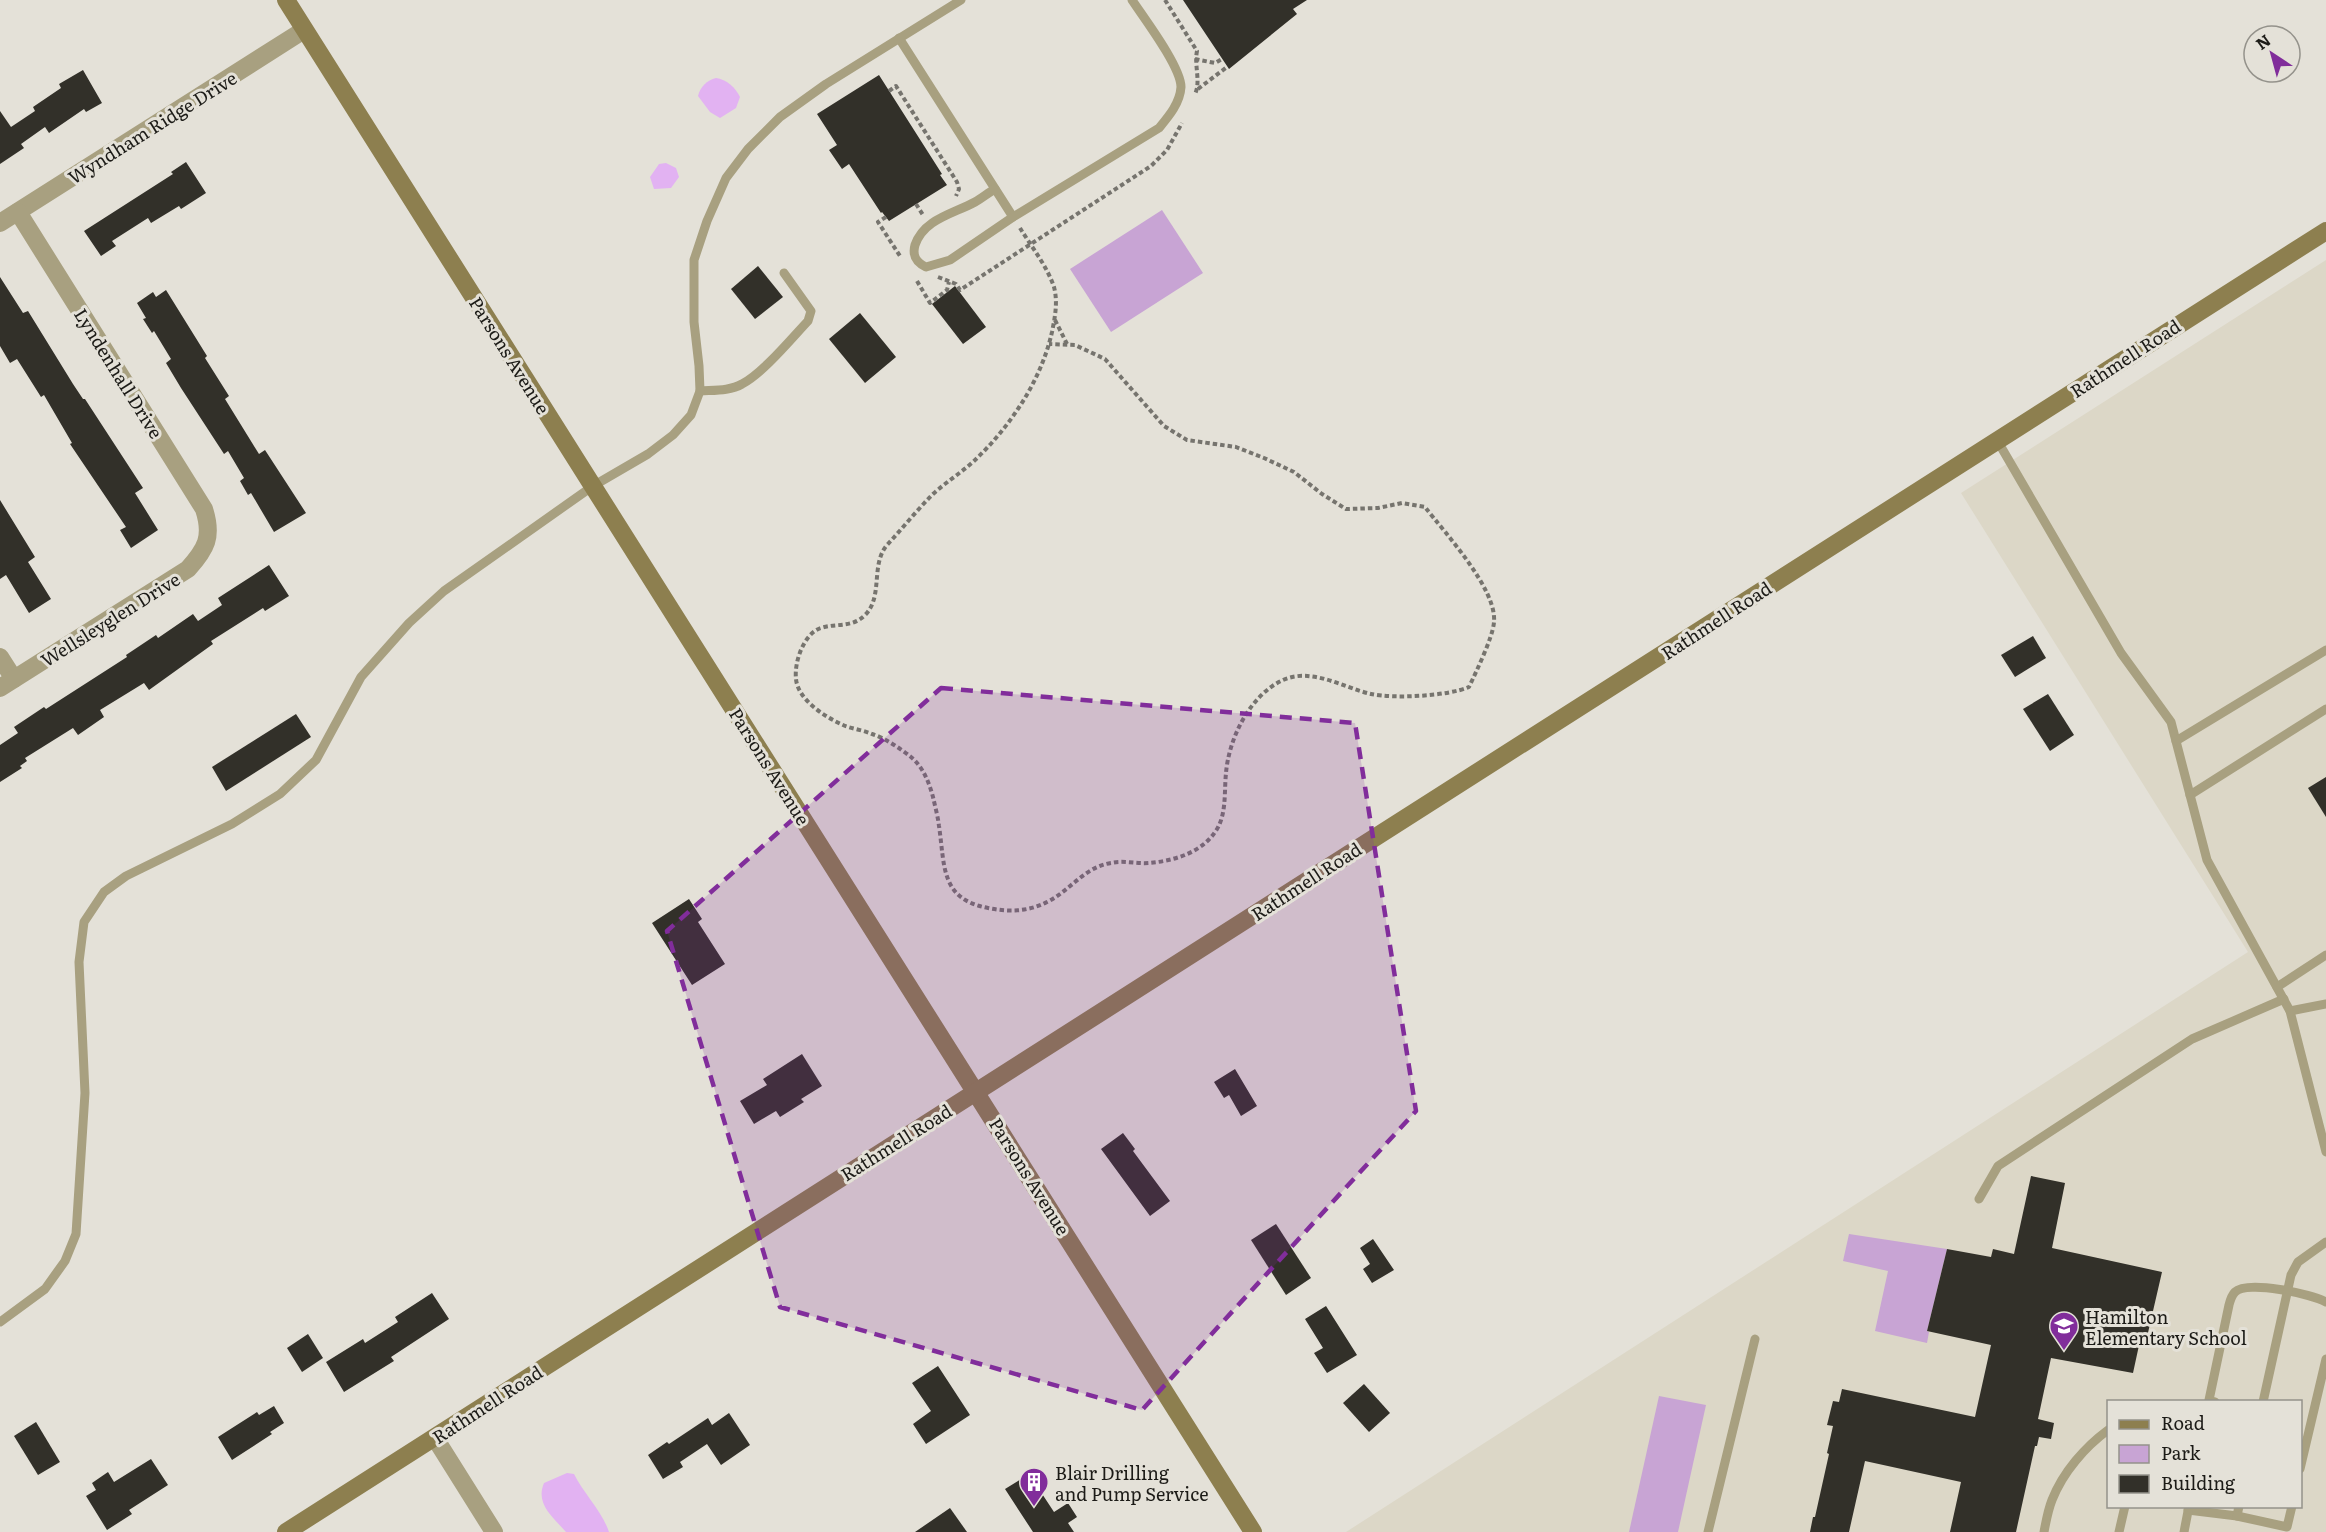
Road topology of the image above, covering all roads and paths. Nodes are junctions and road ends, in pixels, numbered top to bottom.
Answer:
1 (286, 0) edge
2 (961, 0) edge
3 (1132, 0) edge
4 (304, 30) junction
5 (899, 38) junction
6 (1222, 59) dead end
7 (1195, 60) dead end
8 (1227, 67) dead end
9 (1197, 89) dead end
10 (889, 91) dead end
11 (995, 189) junction
12 (951, 199) dead end
13 (916, 204) dead end
14 (929, 210) dead end
15 (18, 212) junction
16 (924, 215) junction
17 (1011, 218) junction
18 (919, 220) dead end
19 (0, 223) edge
20 (2326, 231) edge
21 (903, 253) dead end
22 (902, 259) dead end
23 (784, 273) dead end
24 (916, 281) dead end
25 (949, 282) dead end
26 (1055, 319) junction
27 (1049, 344) junction
28 (1067, 344) junction
29 (700, 391) junction
30 (1997, 440) junction
31 (593, 486) junction
32 (208, 538) joint
33 (2326, 650) edge
34 (0, 657) edge
35 (7, 684) edge
36 (2326, 709) edge
37 (2176, 741) junction
38 (2190, 795) junction
39 (2326, 955) edge
40 (2277, 987) junction
41 (2284, 999) junction
42 (2326, 1004) edge
43 (2290, 1011) junction
44 (976, 1091) junction
45 (2326, 1152) edge
46 (1979, 1199) dead end
47 (2326, 1242) edge
48 (2288, 1291) junction
49 (2326, 1302) edge
50 (0, 1322) edge
51 (1755, 1339) dead end
52 (2326, 1359) edge
53 (2209, 1400) edge
54 (2263, 1400) edge
55 (2107, 1432) edge
56 (435, 1438) junction
57 (2302, 1465) edge
58 (2125, 1508) edge
59 (2189, 1508) edge
60 (2292, 1508) edge
61 (2238, 1511) edge
62 (286, 1532) edge
63 (494, 1532) edge
64 (1253, 1532) edge
65 (1708, 1532) edge
66 (2044, 1532) edge
67 (2119, 1532) edge
68 (2184, 1532) edge

1 - 4 street, Parsons Avenue
2 - 5 lane
3 - 17 lane
4 - 15 street, Wyndham Ridge Drive
4 - 31 street, Parsons Avenue
5 - 11 lane
5 - 29 lane
6 - 7 path
8 - 9 path
10 - 12 path
11 - 17 lane
11 - 17 lane
13 - 16 path
14 - 16 path
15 - 19 street, Wyndham Ridge Drive
15 - 32 street, Lyndenhall Drive
16 - 18 path
17 - 26 path
20 - 30 street, Rathmell Road
21 - 22 path
23 - 29 lane
24 - 25 path
26 - 27 path
26 - 28 path
27 - 28 path
27 - 28 path
29 - 31 lane
30 - 37 lane
30 - 44 street, Rathmell Road
31 - 44 street, Parsons Avenue
31 - 50 lane
32 - 35 street, Wellsleyglen Drive
33 - 37 lane
34 - 35 street
36 - 38 lane
37 - 38 lane
38 - 40 lane
39 - 40 lane
40 - 41 lane
41 - 43 lane
41 - 46 lane
42 - 43 lane
43 - 45 lane
44 - 56 street, Rathmell Road
44 - 64 street, Parsons Avenue
47 - 48 lane
48 - 49 lane
48 - 53 lane
48 - 54 lane
51 - 65 lane
52 - 57 lane
55 - 66 lane
56 - 62 street, Rathmell Road
56 - 63 street
58 - 67 lane
59 - 61 lane
59 - 68 lane
60 - 61 lane

